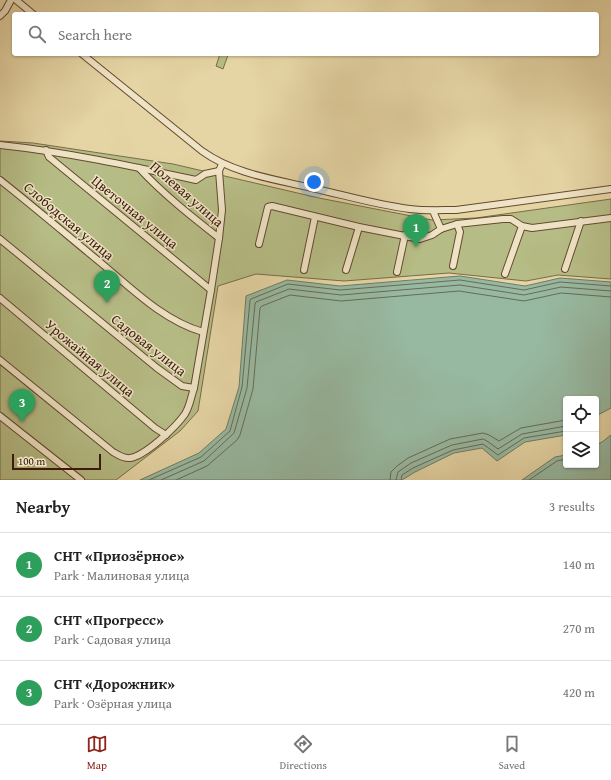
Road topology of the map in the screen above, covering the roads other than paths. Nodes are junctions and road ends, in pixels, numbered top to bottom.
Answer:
1 (11, 0) edge
2 (16, 0) edge
3 (31, 12) edge
4 (0, 16) edge
5 (84, 56) edge
6 (0, 145) edge
7 (46, 150) junction
8 (222, 164) junction
9 (139, 168) junction
10 (218, 171) junction
11 (0, 180) edge
12 (611, 189) edge
13 (433, 211) junction
14 (315, 216) junction
15 (611, 218) edge
16 (581, 221) junction
17 (457, 224) junction
18 (522, 226) junction
19 (358, 227) junction
20 (441, 229) junction
21 (405, 235) junction
22 (219, 238) junction
23 (0, 239) edge
24 (260, 244) dead end
25 (453, 266) dead end
26 (565, 269) dead end
27 (304, 270) dead end
28 (346, 270) dead end
29 (397, 272) dead end
30 (505, 274) dead end
31 (211, 290) junction
32 (0, 298) edge
33 (203, 332) junction
34 (0, 360) edge
35 (194, 388) junction
36 (0, 416) edge
37 (166, 435) junction
38 (81, 480) edge

1 - 4 street
2 - 3 street
5 - 8 street
6 - 7 street
7 - 9 street
7 - 31 street, Цветочная улица
8 - 10 street
8 - 13 street
9 - 10 street
9 - 22 street, Полевая улица
10 - 22 street
11 - 33 street, Слободская улица
12 - 13 street
13 - 20 street
14 - 19 street
14 - 24 street
14 - 27 street
15 - 16 street
16 - 18 street
16 - 26 street
17 - 18 street
17 - 20 street
17 - 25 street
18 - 30 street
19 - 21 street
19 - 28 street
20 - 21 street
21 - 29 street
22 - 31 street
23 - 35 street, Садовая улица
31 - 33 street
32 - 37 street, Урожайная улица
33 - 35 street
34 - 37 street
35 - 37 street
36 - 38 street

